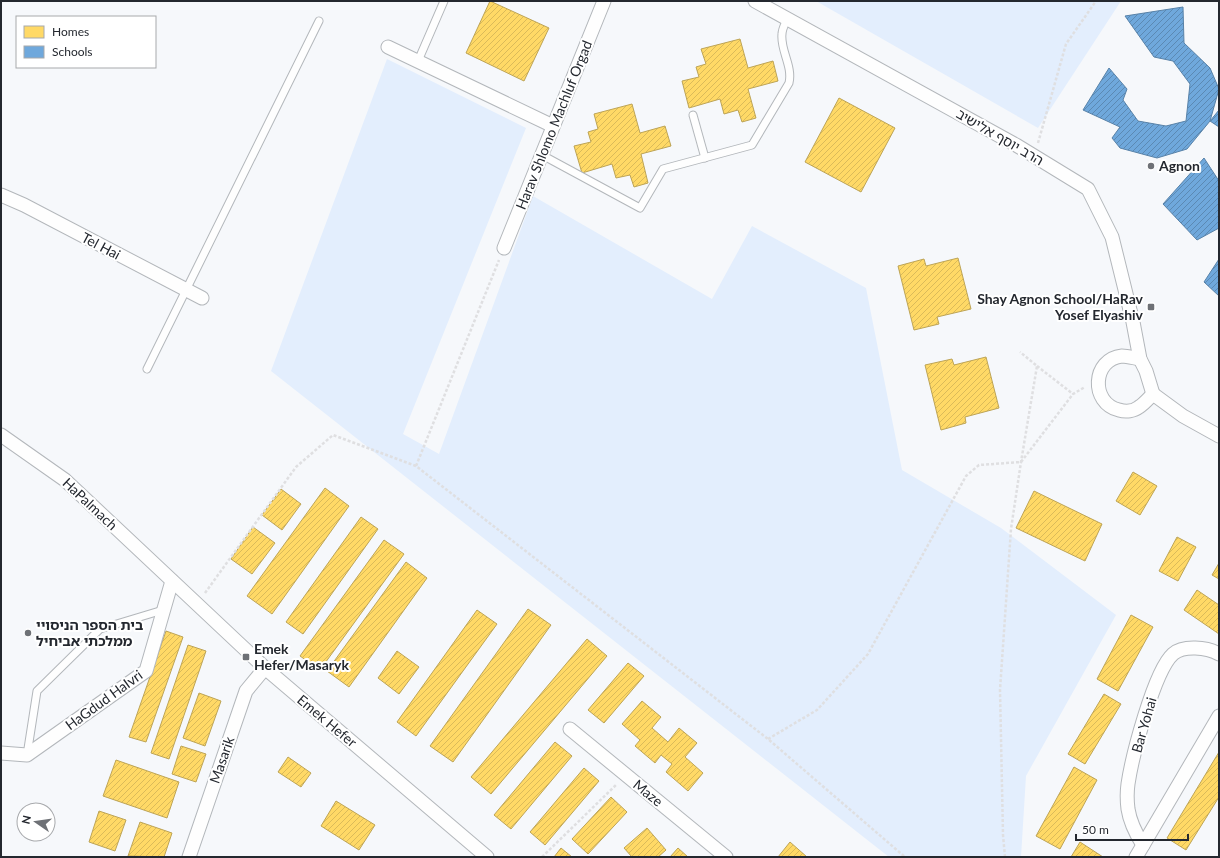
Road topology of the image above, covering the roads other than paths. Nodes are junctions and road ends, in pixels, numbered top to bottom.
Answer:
1 (444, 1) edge
2 (604, 1) edge
3 (755, 1) edge
4 (787, 19) junction
5 (319, 21) dead end
6 (388, 47) dead end
7 (418, 61) junction
8 (694, 115) dead end
9 (553, 126) junction
10 (542, 155) junction
11 (705, 158) junction
12 (1, 195) edge
13 (504, 248) road end
14 (186, 291) junction
15 (202, 298) dead end
16 (1140, 358) junction
17 (147, 369) dead end
18 (1153, 394) junction
19 (1, 435) edge
20 (1219, 436) edge
21 (172, 581) junction
22 (163, 610) junction
23 (1219, 654) edge
24 (265, 668) junction
25 (1219, 716) edge
26 (570, 729) dead end
27 (1, 753) edge
28 (27, 755) junction
29 (1143, 845) junction
30 (485, 856) edge
31 (189, 857) edge
32 (726, 857) edge
33 (1136, 857) edge

1 - 7 lane
2 - 9 street, Harav Shlomo Machluf Orgad
3 - 4 street, הרב יוסף אלישיב
4 - 11 lane
4 - 16 street, הרב יוסף אלישיב
5 - 14 lane
6 - 7 street
7 - 9 street
8 - 11 lane
9 - 10 street, Harav Shlomo Machluf Orgad
10 - 11 lane
10 - 13 street, Harav Shlomo Machluf Orgad
12 - 14 street, Tel Hai
14 - 15 street, Tel Hai
14 - 17 lane
16 - 18 street
16 - 18 street
18 - 20 street
19 - 21 street, HaPalmach
21 - 22 street, HaGdud HaIvri
21 - 24 street, Emek Hefer
22 - 28 street, HaGdud HaIvri
22 - 28 lane
23 - 29 street, Bar Yohai
24 - 30 street, Emek Hefer
24 - 31 street, Masarik
25 - 29 street
26 - 32 street, Maze
27 - 28 street
29 - 33 street

